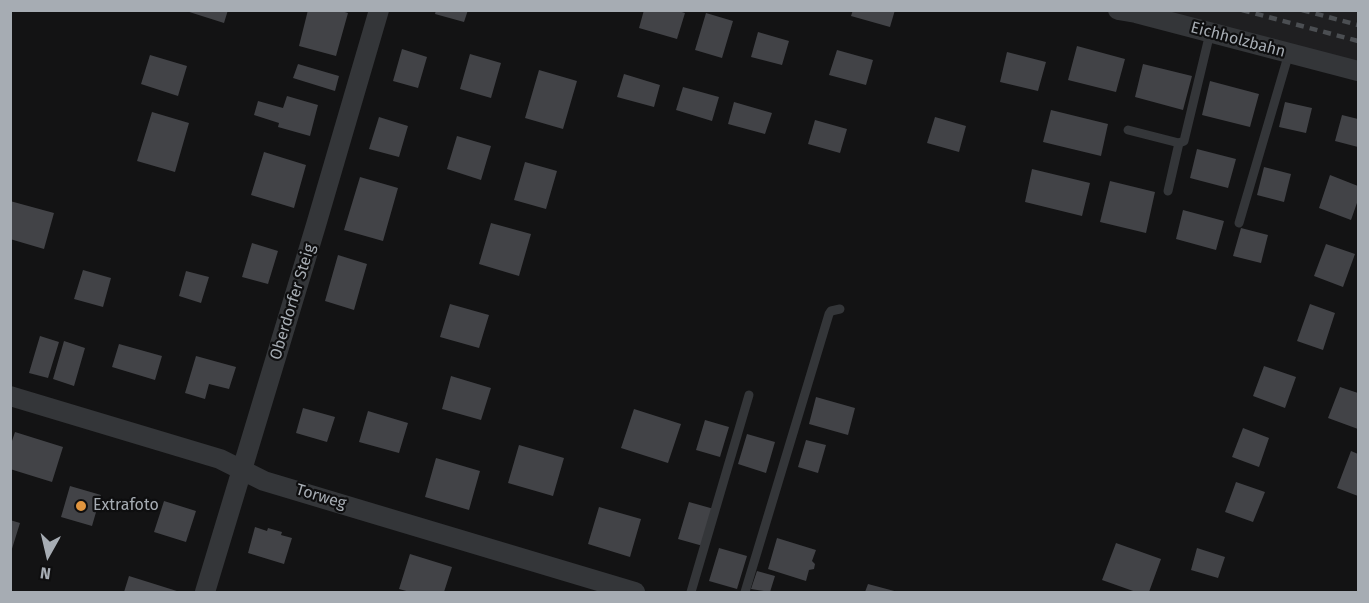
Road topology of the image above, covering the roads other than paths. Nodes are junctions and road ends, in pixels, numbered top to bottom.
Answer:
1 (379, 10) edge
2 (1118, 10) edge
3 (1210, 33) junction
4 (1289, 53) junction
5 (1359, 71) edge
6 (1128, 130) dead end
7 (1179, 144) junction
8 (1168, 191) dead end
9 (1239, 223) dead end
10 (840, 309) dead end
11 (749, 395) dead end
12 (10, 396) edge
13 (242, 470) junction
14 (205, 592) edge
15 (635, 592) edge
16 (691, 592) edge
17 (745, 592) edge

1 - 13 street, Oberdorfer Steig
2 - 3 street, Eichholzbahn
3 - 4 street, Eichholzbahn
3 - 7 lane
4 - 5 street, Eichholzbahn
4 - 9 lane
6 - 7 lane
7 - 8 lane
10 - 17 lane
11 - 16 lane
12 - 13 street, Torweg
13 - 14 street, Oberdorfer Steig
13 - 15 street, Torweg

